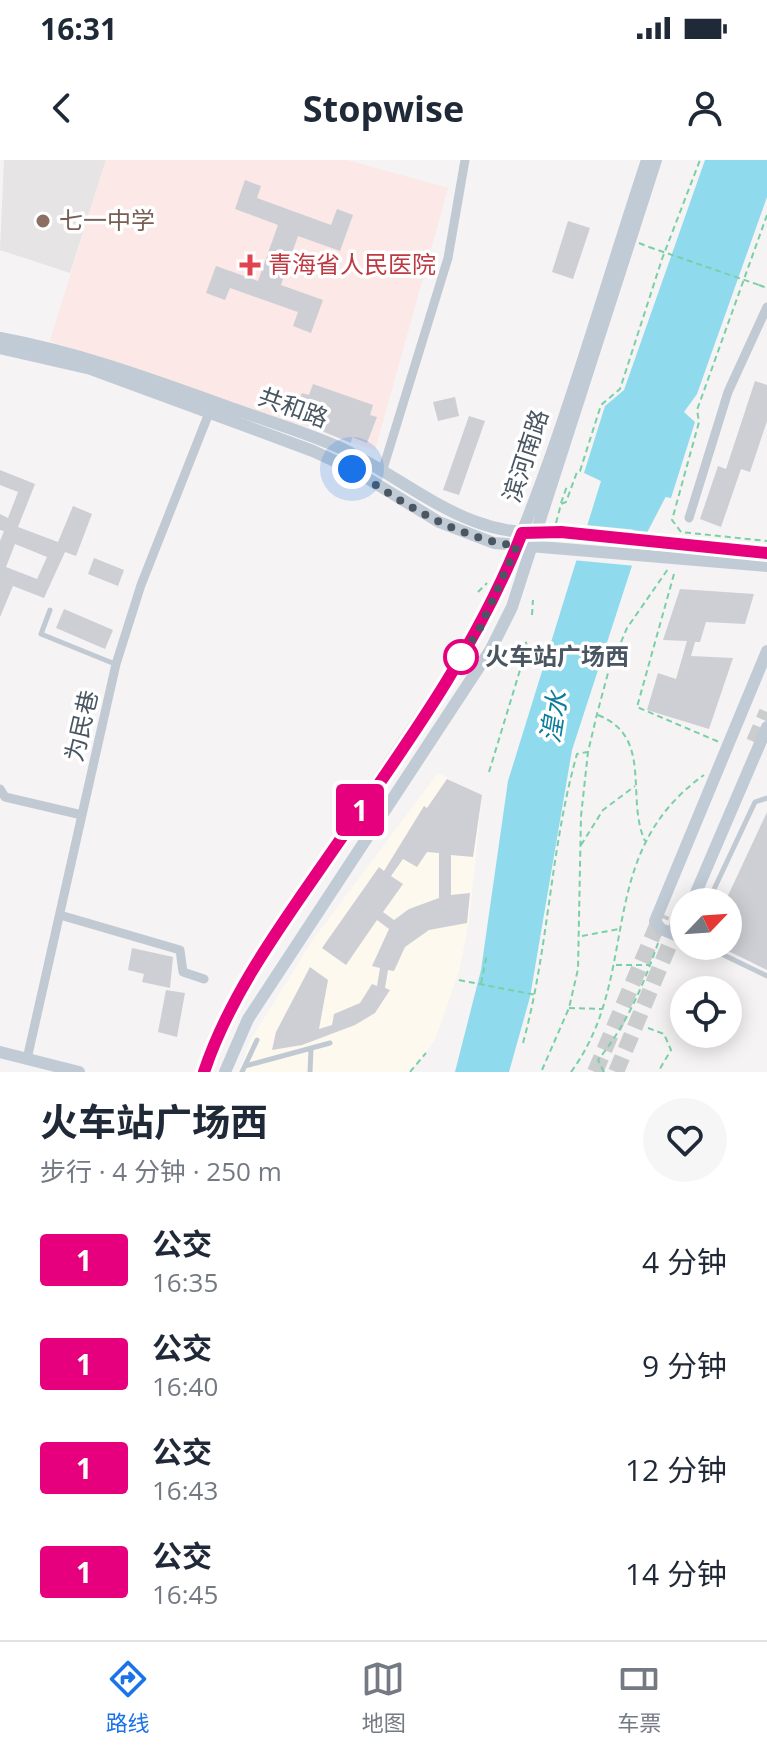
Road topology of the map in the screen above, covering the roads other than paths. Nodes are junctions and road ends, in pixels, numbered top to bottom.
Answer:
1 (465, 160) edge
2 (647, 160) edge
3 (656, 160) edge
4 (767, 307) edge
5 (0, 338) edge
6 (0, 348) edge
7 (209, 413) junction
8 (382, 472) junction
9 (689, 518) dead end
10 (525, 538) junction
11 (532, 548) junction
12 (767, 552) edge
13 (767, 566) edge
14 (50, 610) dead end
15 (767, 651) edge
16 (116, 664) junction
17 (767, 727) edge
18 (754, 757) junction
19 (767, 764) edge
20 (0, 789) edge
21 (767, 798) edge
22 (82, 815) junction
23 (698, 888) edge
24 (715, 888) edge
25 (60, 915) junction
26 (670, 933) edge
27 (734, 960) edge
28 (767, 976) edge
29 (204, 979) dead end
30 (257, 1040) dead end
31 (330, 1043) dead end
32 (311, 1049) junction
33 (0, 1052) edge
34 (27, 1059) junction
35 (244, 1069) edge
36 (79, 1072) edge
37 (204, 1072) edge
38 (225, 1072) edge
39 (310, 1072) edge

1 - 8 street
2 - 10 main road, 滨河南路
3 - 10 main road
4 - 9 street
5 - 8 main road, 共和路
6 - 7 main road, 共和路
7 - 10 main road, 共和路
7 - 16 street, 为民巷
8 - 10 main road, 共和路
10 - 11 main road, 共和路
10 - 12 main road, 共和路
10 - 37 main road, 滨河南路
11 - 13 main road, 共和路
11 - 38 main road
14 - 16 lane
15 - 26 main road
16 - 22 street, 为民巷
17 - 18 main road
18 - 19 main road
18 - 23 main road
20 - 22 street
21 - 24 lane
22 - 25 street, 为民巷
25 - 29 street
25 - 34 street, 为民巷
27 - 28 lane
30 - 35 lane
31 - 32 lane
32 - 35 lane
32 - 39 lane
33 - 34 main road
34 - 36 main road

